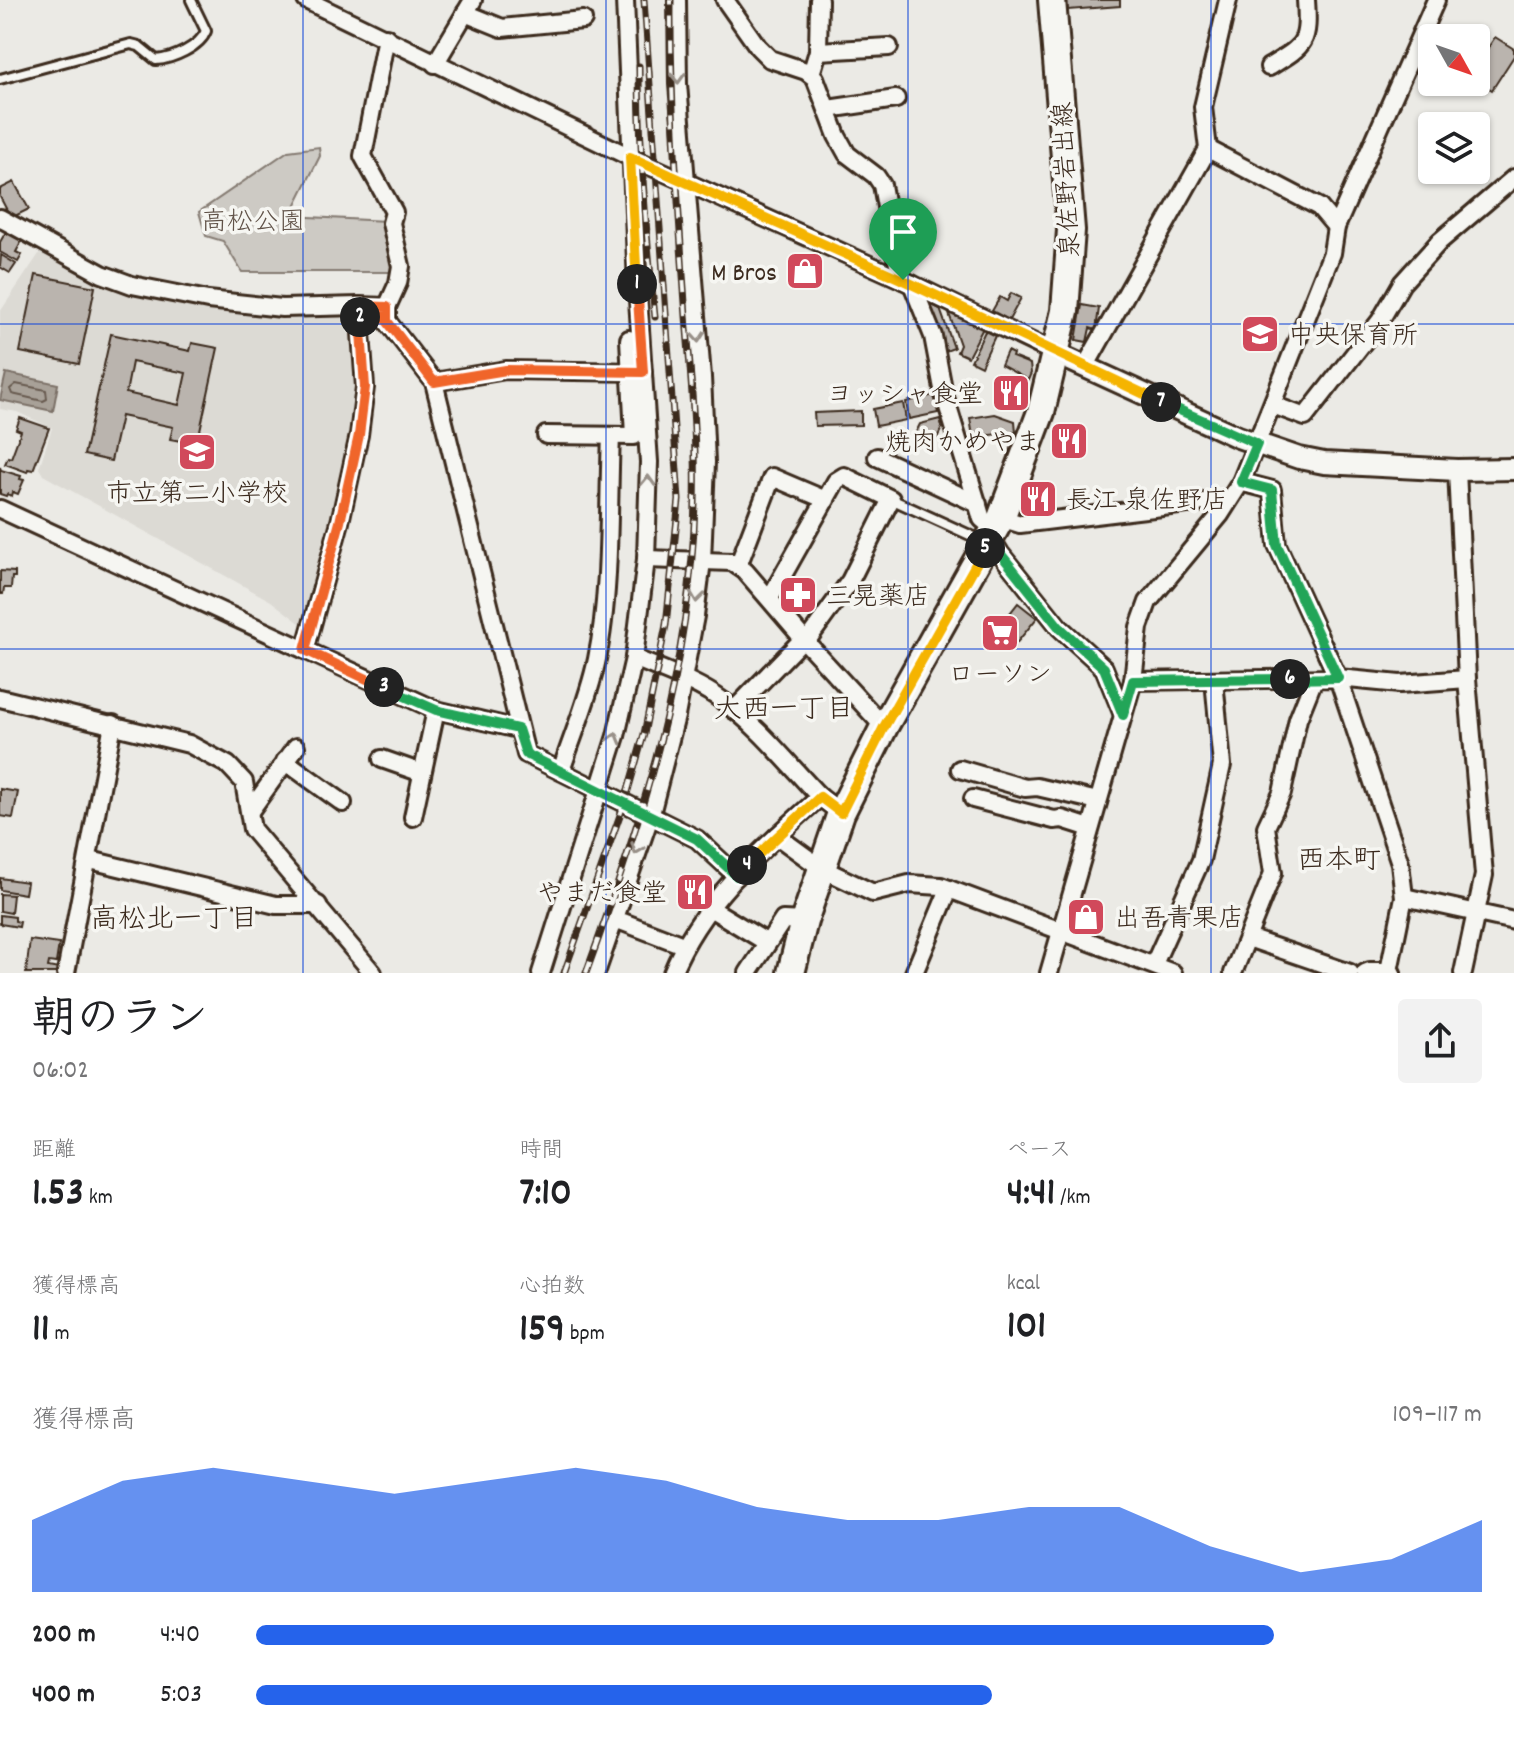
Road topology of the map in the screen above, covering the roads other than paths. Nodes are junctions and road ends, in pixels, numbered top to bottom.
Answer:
1 (191, 0) edge
2 (306, 0) edge
3 (625, 0) edge
4 (677, 0) edge
5 (725, 0) edge
6 (819, 0) edge
7 (1052, 0) edge
8 (1228, 0) edge
9 (1306, 0) edge
10 (1436, 0) edge
11 (335, 6) edge
12 (469, 7) edge
13 (583, 20) dead end
14 (386, 37) junction
15 (889, 47) dead end
16 (818, 51) junction
17 (435, 64) junction
18 (1269, 67) dead end
19 (811, 74) junction
20 (0, 79) edge
21 (896, 99) dead end
22 (828, 109) junction
23 (1208, 149) junction
24 (630, 157) junction
25 (1514, 178) edge
26 (684, 179) junction
27 (0, 218) edge
28 (1336, 227) junction
29 (908, 282) junction
30 (359, 306) junction
31 (387, 307) junction
32 (629, 339) dead end
33 (1057, 354) junction
34 (1085, 367) junction
35 (637, 372) junction
36 (434, 382) junction
37 (1273, 405) junction
38 (546, 435) dead end
39 (611, 436) junction
40 (1257, 444) junction
41 (877, 457) dead end
42 (1514, 469) edge
43 (1457, 470) junction
44 (1241, 482) junction
45 (891, 499) junction
46 (1229, 499) junction
47 (826, 500) junction
48 (978, 504) junction
49 (0, 509) edge
50 (994, 532) junction
51 (646, 559) junction
52 (702, 561) junction
53 (738, 566) junction
54 (770, 598) junction
55 (804, 640) junction
56 (305, 650) junction
57 (634, 658) junction
58 (682, 678) junction
59 (1338, 678) junction
60 (1314, 679) junction
61 (1467, 679) junction
62 (1214, 680) junction
63 (1133, 681) junction
64 (0, 698) edge
65 (436, 710) junction
66 (734, 710) junction
67 (1123, 715) junction
68 (113, 724) junction
69 (884, 727) junction
70 (518, 729) junction
71 (296, 747) dead end
72 (382, 759) dead end
73 (285, 761) junction
74 (960, 769) dead end
75 (561, 771) junction
76 (422, 773) junction
77 (599, 790) junction
78 (973, 799) dead end
79 (1098, 801) junction
80 (343, 803) dead end
81 (830, 805) junction
82 (250, 811) junction
83 (651, 814) junction
84 (413, 817) dead end
85 (1090, 828) junction
86 (777, 836) junction
87 (90, 860) junction
88 (821, 868) junction
89 (737, 876) junction
90 (949, 889) junction
91 (1404, 897) junction
92 (318, 905) junction
93 (710, 908) junction
94 (1476, 912) junction
95 (804, 921) junction
96 (1514, 921) edge
97 (623, 922) dead end
98 (1062, 932) junction
99 (1248, 938) junction
100 (766, 942) junction
101 (683, 945) junction
102 (1154, 964) junction
103 (798, 970) edge
104 (1391, 972) edge
105 (66, 973) edge
106 (373, 973) edge
107 (541, 973) edge
108 (596, 973) edge
109 (672, 973) edge
110 (748, 973) edge
111 (914, 973) edge
112 (1049, 973) edge
113 (1173, 973) edge
114 (1233, 973) edge
115 (1350, 973) edge
116 (1365, 973) edge
117 (1463, 973) edge

1 - 20 lane
2 - 11 street
3 - 24 street
4 -> 26 street
5 - 19 street
6 - 16 street
7 - 33 main road, 泉佐野岩出線
8 - 23 street
9 - 18 street
10 - 28 street
11 - 14 street
12 - 13 street
12 - 17 street
14 - 17 street
14 - 31 street
15 - 16 street
16 - 19 street
17 - 24 street
19 - 22 street
21 - 22 street
22 - 29 street
23 - 28 street
23 - 34 street
24 - 26 street
24 - 35 street
25 - 37 street
26 - 29 street
26 -> 52 street
27 - 30 street
28 - 37 street
29 - 33 street
29 - 48 street
30 - 31 street
30 - 56 street
31 - 36 street
32 - 35 street
33 - 34 street
33 - 50 main road, 泉佐野岩出線
34 - 40 street
35 - 36 street
35 - 39 street
51 -> 35 street
36 - 70 street
37 - 40 street
38 - 39 street
39 - 75 street
40 - 43 street
40 - 44 street
41 - 48 street
42 - 43 street
43 - 61 street
44 - 46 street
44 - 59 street
45 - 47 street
45 - 50 lane
45 - 55 street
46 - 50 street
46 - 63 street
47 - 53 street
47 - 54 street
48 - 50 street
49 - 56 street
50 - 67 street
50 - 69 main road, 泉佐野岩出線
51 - 52 street
51 - 57 street
52 - 53 street
52 -> 58 street
53 - 54 street
54 - 55 street
55 - 66 street
55 - 69 street
56 - 65 street
57 - 58 street
77 -> 57 street
58 - 66 street
58 - 83 street
59 - 60 street
59 - 61 street
59 - 91 street
60 - 62 street
60 - 99 street
61 - 94 street
62 - 63 street
62 - 102 street
63 - 67 street
64 - 68 street
65 - 70 street
65 - 76 street
66 - 81 street
67 - 79 street
68 - 82 street
68 - 87 street
69 - 81 main road, 泉佐野岩出線
70 - 75 street
71 - 73 street
72 - 76 street
73 - 80 street
73 - 82 street
74 - 79 street
75 - 77 street
76 - 84 street
77 - 83 street
77 - 107 street
78 - 85 street
79 - 85 street
81 - 86 street
81 - 88 main road, 泉佐野岩出線
82 - 92 street
83 - 89 street
83 -> 108 street
85 - 98 street
86 - 88 street
86 - 89 street
87 - 92 street
87 - 105 street
88 - 90 street
88 - 95 main road, 泉佐野岩出線
89 - 93 street
90 - 98 street
90 - 111 street
91 - 94 street
91 - 104 street
92 - 106 street
93 - 100 street
93 - 101 street
94 - 96 street
94 - 117 street
95 - 100 street
95 - 103 main road, 泉佐野岩出線
97 - 101 street
98 - 102 street
98 - 112 street
99 - 114 street
99 - 115 street
100 - 110 street
101 - 109 street
102 - 113 street
104 - 116 street

